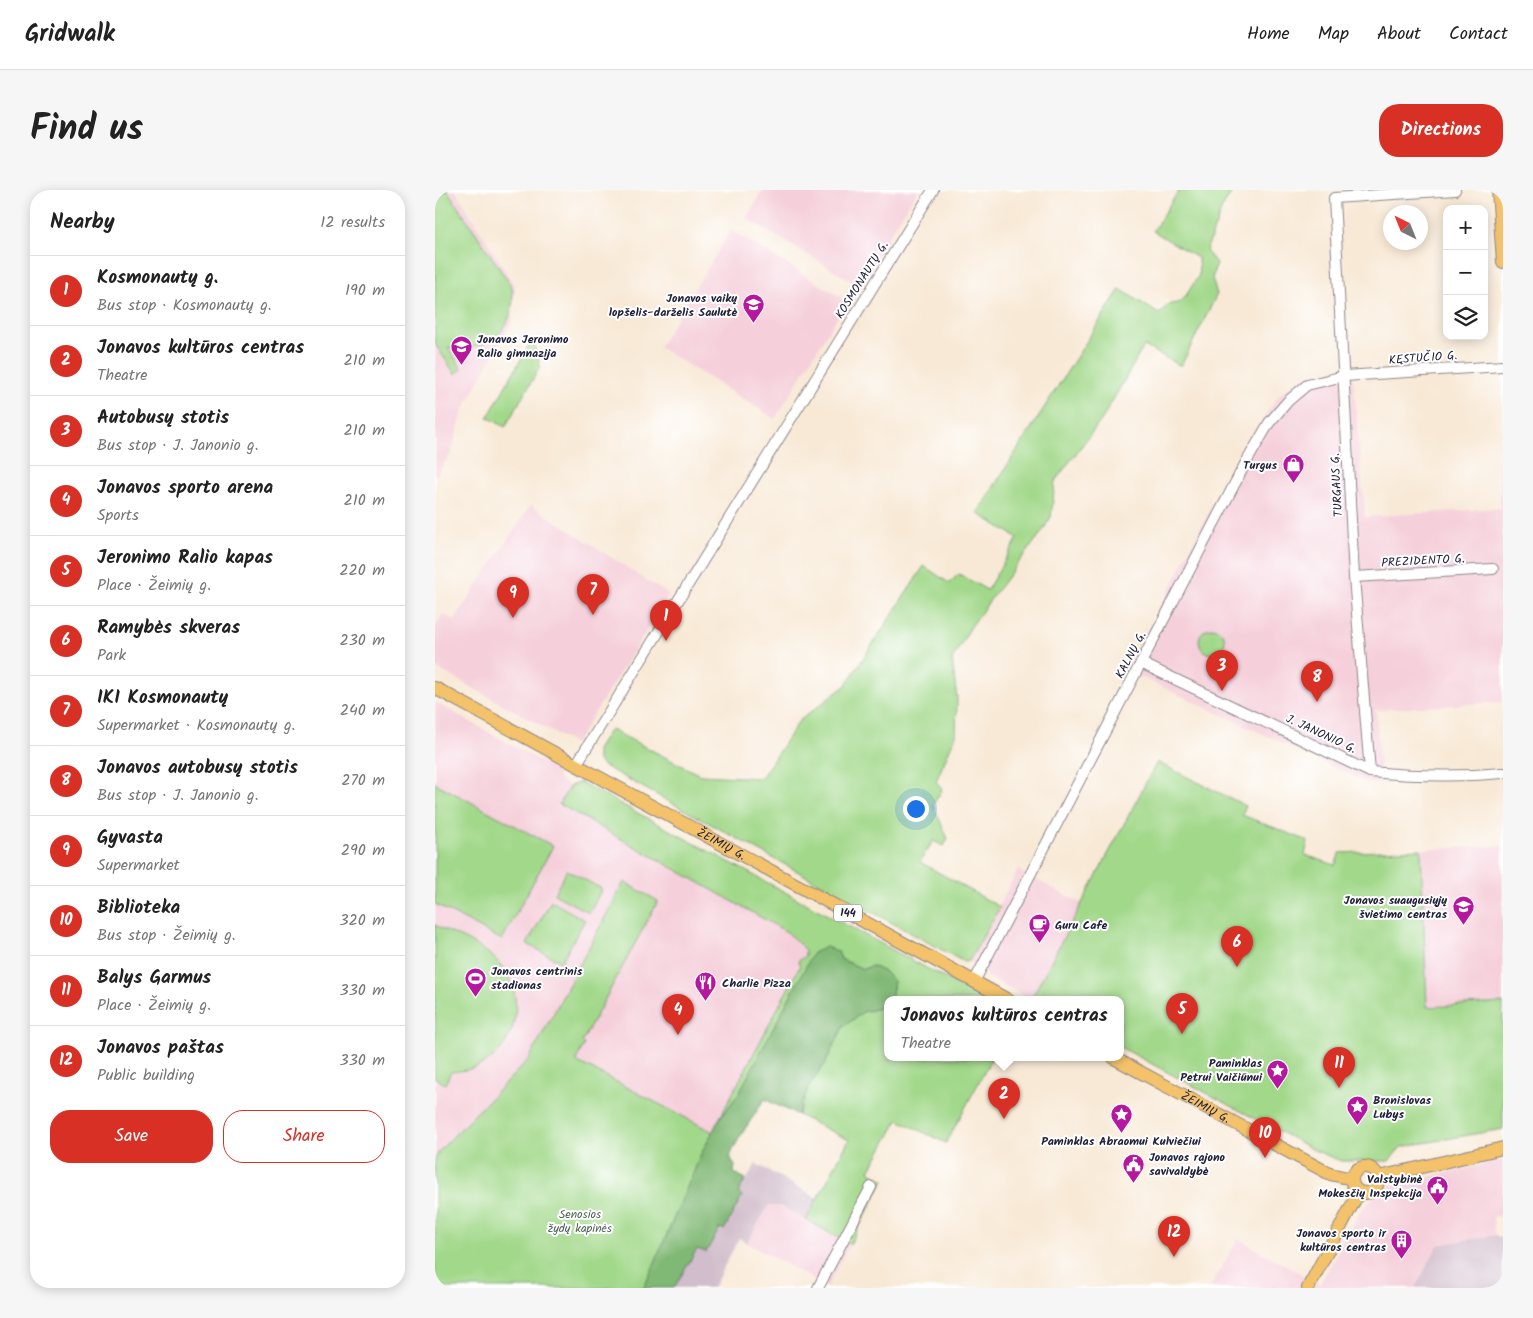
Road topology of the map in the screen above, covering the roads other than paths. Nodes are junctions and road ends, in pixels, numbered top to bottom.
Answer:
1 (933, 190) edge
2 (1455, 190) edge
3 (1498, 190) edge
4 (1503, 262) edge
5 (1503, 366) edge
6 (1344, 376) junction
7 (1493, 569) dead end
8 (1354, 577) junction
9 (1141, 663) junction
10 (435, 688) edge
11 (576, 766) junction
12 (1371, 772) junction
13 (1503, 773) edge
14 (973, 982) junction
15 (1000, 996) edge
16 (1120, 1061) edge
17 (1503, 1148) edge
18 (1379, 1177) junction
19 (1352, 1179) junction
20 (871, 1187) dead end
21 (1359, 1192) junction
22 (818, 1288) edge
23 (1308, 1288) edge

1 - 11 street, KOSMONAUTŲ G.
2 - 6 street, TURGAUS G.
3 - 4 main road
5 - 6 street, KĘSTUČIO G.
6 - 8 street, TURGAUS G.
6 - 9 street, KALNŲ G.
7 - 8 street, PREZIDENTO G.
8 - 12 street, TURGAUS G.
9 - 12 street, J. JANONIO G.
9 - 14 street, KALNŲ G.
10 - 11 main road, ŽEIMIŲ G. / 144
11 - 14 main road, ŽEIMIŲ G. / 144
12 - 13 street, J. JANONIO G.
14 - 15 main road, ŽEIMIŲ G. / 144
16 - 19 main road, ŽEIMIŲ G.
17 - 18 main road
18 - 19 main road
18 - 21 main road
19 - 21 main road
20 - 22 street
21 - 23 main road

